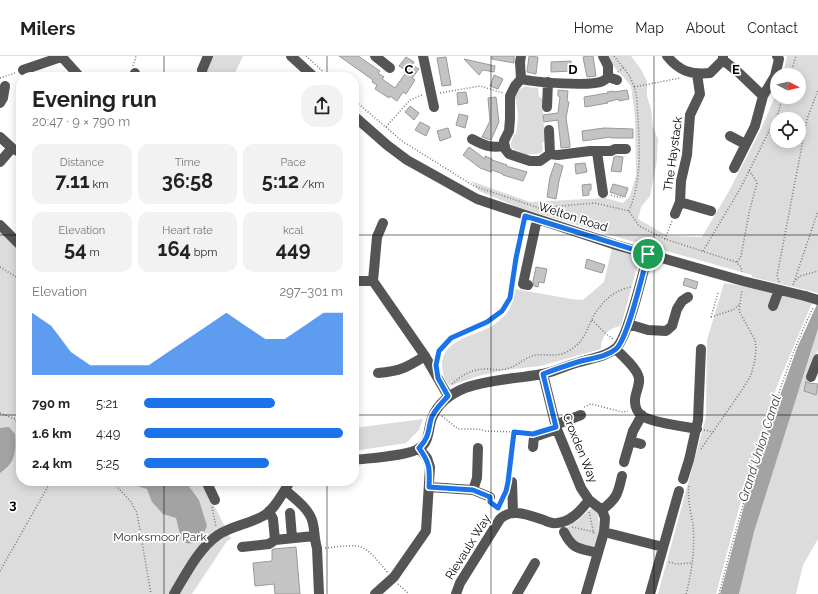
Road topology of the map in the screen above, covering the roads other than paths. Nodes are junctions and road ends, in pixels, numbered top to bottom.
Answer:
1 (61, 56) edge
2 (208, 56) edge
3 (291, 56) edge
4 (375, 56) edge
5 (422, 56) edge
6 (521, 56) edge
7 (603, 56) edge
8 (667, 56) edge
9 (777, 56) edge
10 (723, 58) edge
11 (390, 68) dead end
12 (23, 70) road end
13 (75, 72) edge
14 (202, 72) edge
15 (309, 72) edge
16 (694, 73) junction
17 (521, 79) junction
18 (2, 82) edge
19 (548, 82) junction
20 (763, 96) junction
21 (0, 103) edge
22 (547, 107) dead end
23 (434, 109) dead end
24 (359, 120) edge
25 (549, 130) dead end
26 (730, 136) dead end
27 (0, 137) edge
28 (472, 140) dead end
29 (745, 144) junction
30 (505, 146) junction
31 (12, 148) junction
32 (626, 149) dead end
33 (16, 150) edge
34 (601, 152) junction
35 (550, 154) junction
36 (0, 162) edge
37 (734, 168) dead end
38 (603, 192) road end
39 (680, 202) junction
40 (711, 211) dead end
41 (675, 214) road end
42 (537, 220) junction
43 (383, 223) dead end
44 (0, 225) edge
45 (16, 241) edge
46 (648, 254) junction
47 (373, 280) junction
48 (359, 281) edge
49 (528, 285) dead end
50 (780, 290) junction
51 (688, 298) dead end
52 (817, 302) edge
53 (773, 306) dead end
54 (628, 324) junction
55 (618, 346) junction
56 (701, 349) dead end
57 (425, 356) junction
58 (818, 359) edge
59 (378, 373) dead end
60 (543, 374) junction
61 (811, 377) dead end
62 (447, 394) junction
63 (582, 411) road end
64 (639, 412) junction
65 (556, 427) junction
66 (697, 429) junction
67 (630, 441) junction
68 (641, 444) dead end
69 (533, 447) dead end
70 (419, 448) junction
71 (478, 448) dead end
72 (359, 459) edge
73 (624, 462) dead end
74 (622, 476) dead end
75 (510, 479) road end
76 (686, 480) road end
77 (208, 486) edge
78 (287, 486) edge
79 (429, 487) junction
80 (285, 490) junction
81 (473, 490) junction
82 (679, 491) dead end
83 (490, 497) road end
84 (215, 500) dead end
85 (588, 501) junction
86 (602, 510) junction
87 (505, 511) junction
88 (290, 513) dead end
89 (267, 514) junction
90 (564, 527) junction
91 (599, 532) junction
92 (314, 536) junction
93 (292, 538) junction
94 (275, 540) junction
95 (242, 547) dead end
96 (663, 547) junction
97 (598, 553) junction
98 (535, 563) dead end
99 (519, 591) edge
100 (174, 594) edge
101 (319, 594) edge
102 (375, 594) edge
103 (456, 594) edge
104 (586, 594) edge
105 (650, 594) edge

1 - 12 street
1 - 13 street
2 - 14 street
3 - 15 street
4 - 11 street
5 - 23 street
6 - 17 street
7 - 19 street
8 - 16 street
9 - 20 street
10 - 16 street
10 - 20 street
16 - 39 street, The Haystack
17 - 19 street
17 - 30 street
18 - 21 street
19 - 22 street
20 - 29 street
24 - 42 street, Welton Road
25 - 35 street
26 - 29 street
27 - 31 street
28 - 30 street
29 - 37 street
30 - 35 street
31 - 33 street
31 - 36 street
32 - 34 street
34 - 35 street
34 - 38 street
39 - 40 street
39 - 41 street, The Haystack
42 - 46 street, Welton Road
42 - 49 street
43 - 47 street
44 - 45 street
46 - 50 street, Welton Road
46 - 54 street
47 - 48 street
47 - 57 street
50 - 52 street, Welton Road, bridge
50 - 53 street
51 - 54 street
54 - 55 street
55 - 60 street
55 - 64 street
56 - 66 street
57 - 59 street
57 - 62 street
58 - 61 street
60 - 62 street
60 - 65 street, Croxden Way
62 - 70 street
63 - 65 street
64 - 66 street
64 - 67 street
65 - 69 street
65 - 85 street, Croxden Way
66 - 76 street
67 - 68 street
67 - 73 street
70 - 72 street
70 - 79 street
71 - 81 street
74 - 86 street
75 - 87 street
77 - 84 street
78 - 80 street
79 - 81 street
79 - 102 street
80 - 89 street
80 - 92 street
81 - 83 street
82 - 96 street
85 - 86 street, Croxden Way
85 - 90 street
86 - 91 street
87 - 90 street
87 - 103 street, Rievaulx Way
88 - 93 street
89 - 94 street
89 - 100 street
90 - 97 street
91 - 96 street
91 - 97 street
92 - 93 street
92 - 101 street
93 - 94 street
94 - 95 street
96 - 105 street
97 - 104 street
98 - 99 street

